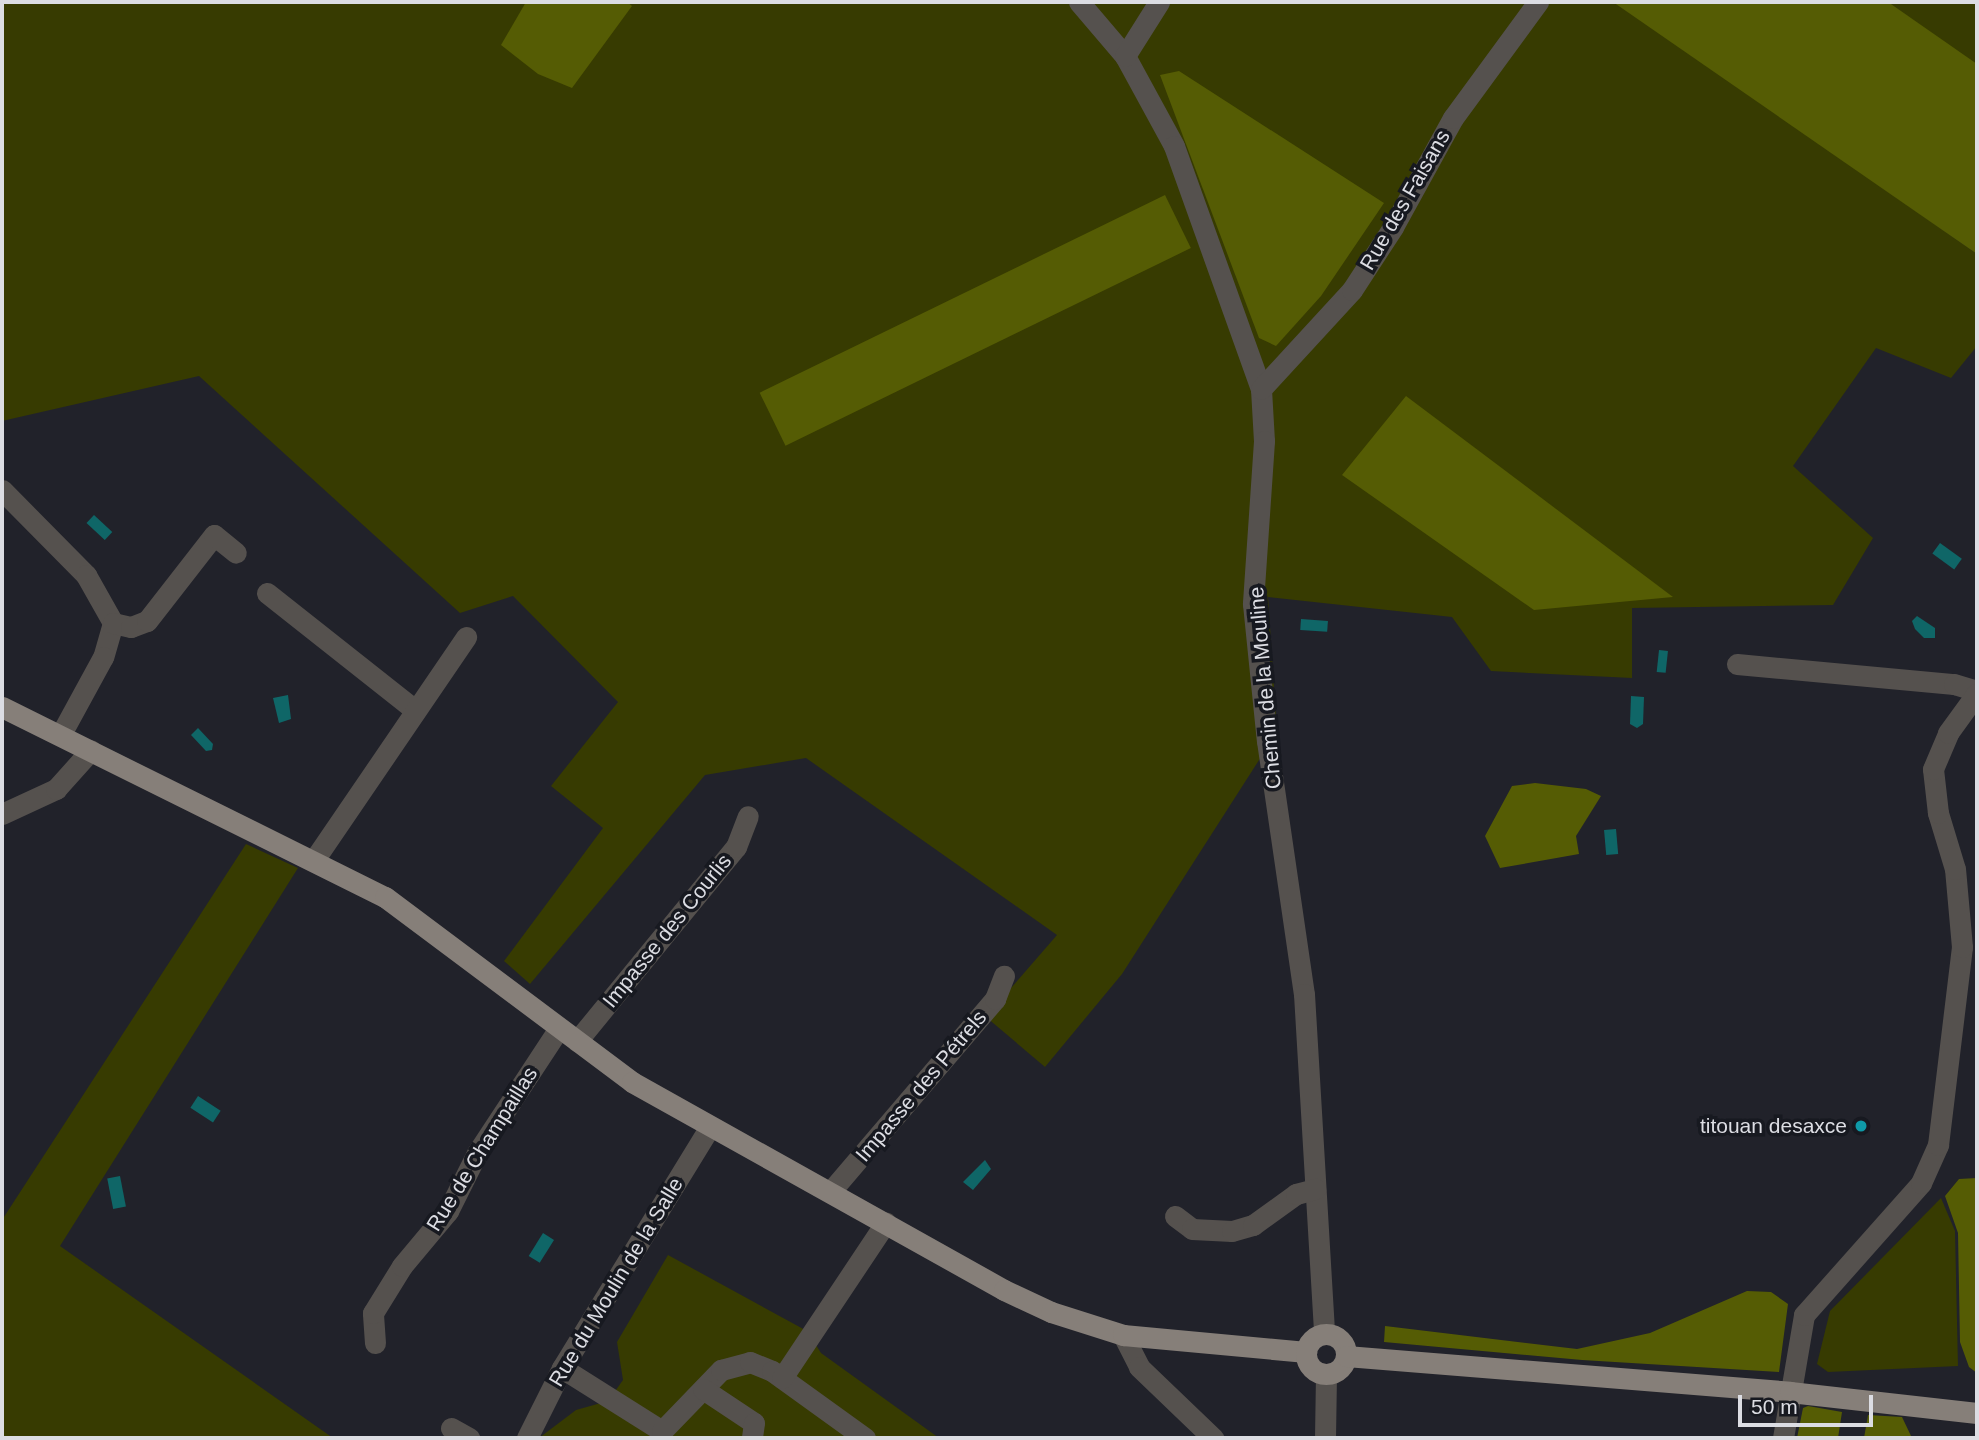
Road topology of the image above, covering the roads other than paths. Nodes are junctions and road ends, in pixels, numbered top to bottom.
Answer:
1 (1079, 2) edge
2 (1159, 2) edge
3 (1538, 2) edge
4 (1125, 56) junction
5 (1261, 389) junction
6 (2, 490) edge
7 (236, 553) dead end
8 (267, 593) dead end
9 (113, 623) junction
10 (466, 637) dead end
11 (1737, 664) dead end
12 (1977, 692) edge
13 (2, 707) edge
14 (415, 710) junction
15 (61, 734) junction
16 (91, 750) junction
17 (2, 814) edge
18 (748, 816) dead end
19 (314, 860) junction
20 (1004, 976) dead end
21 (559, 1028) junction
22 (577, 1041) junction
23 (709, 1128) junction
24 (1315, 1189) junction
25 (831, 1191) junction
26 (1175, 1216) dead end
27 (886, 1222) junction
28 (1324, 1333) junction
29 (1123, 1335) junction
30 (375, 1343) dead end
31 (1306, 1352) junction
32 (1346, 1356) junction
33 (562, 1368) junction
34 (1325, 1374) junction
35 (782, 1378) junction
36 (703, 1389) junction
37 (1790, 1392) junction
38 (1977, 1413) edge
39 (660, 1434) edge
40 (527, 1438) edge
41 (752, 1438) edge
42 (863, 1438) edge
43 (1213, 1438) edge
44 (1325, 1438) edge
45 (1783, 1438) edge

1 - 4 street, Chemin de la Mouline
2 - 4 street
3 - 5 street, Rue des Faisans
4 - 5 street, Chemin de la Mouline
5 - 24 street, Chemin de la Mouline
6 - 9 street
7 - 9 street
8 - 14 street
9 - 15 street
10 - 14 street
11 - 12 street
12 - 37 street
13 - 15 main road
14 - 19 street
15 - 16 main road
16 - 17 street
16 - 19 main road
18 - 22 street, Impasse des Courlis
19 - 21 main road
20 - 25 street, Impasse des Pétrels
21 - 22 main road
21 - 30 street, Rue de Champaillas
22 - 23 main road
23 - 25 main road
23 - 33 street, Rue du Moulin de la Salle
24 - 26 street
24 - 28 street, Chemin de la Mouline
25 - 27 main road
27 - 29 main road
27 - 35 street
28 - 31 main road
28 - 32 main road
29 - 31 main road
29 - 43 street
31 - 34 main road
32 - 34 main road
32 - 37 main road
33 - 39 street
33 - 40 street, Rue du Moulin de la Salle
34 - 44 street
35 - 36 street
35 - 42 street
36 - 39 street
36 - 41 street
37 - 38 main road
37 - 45 street

